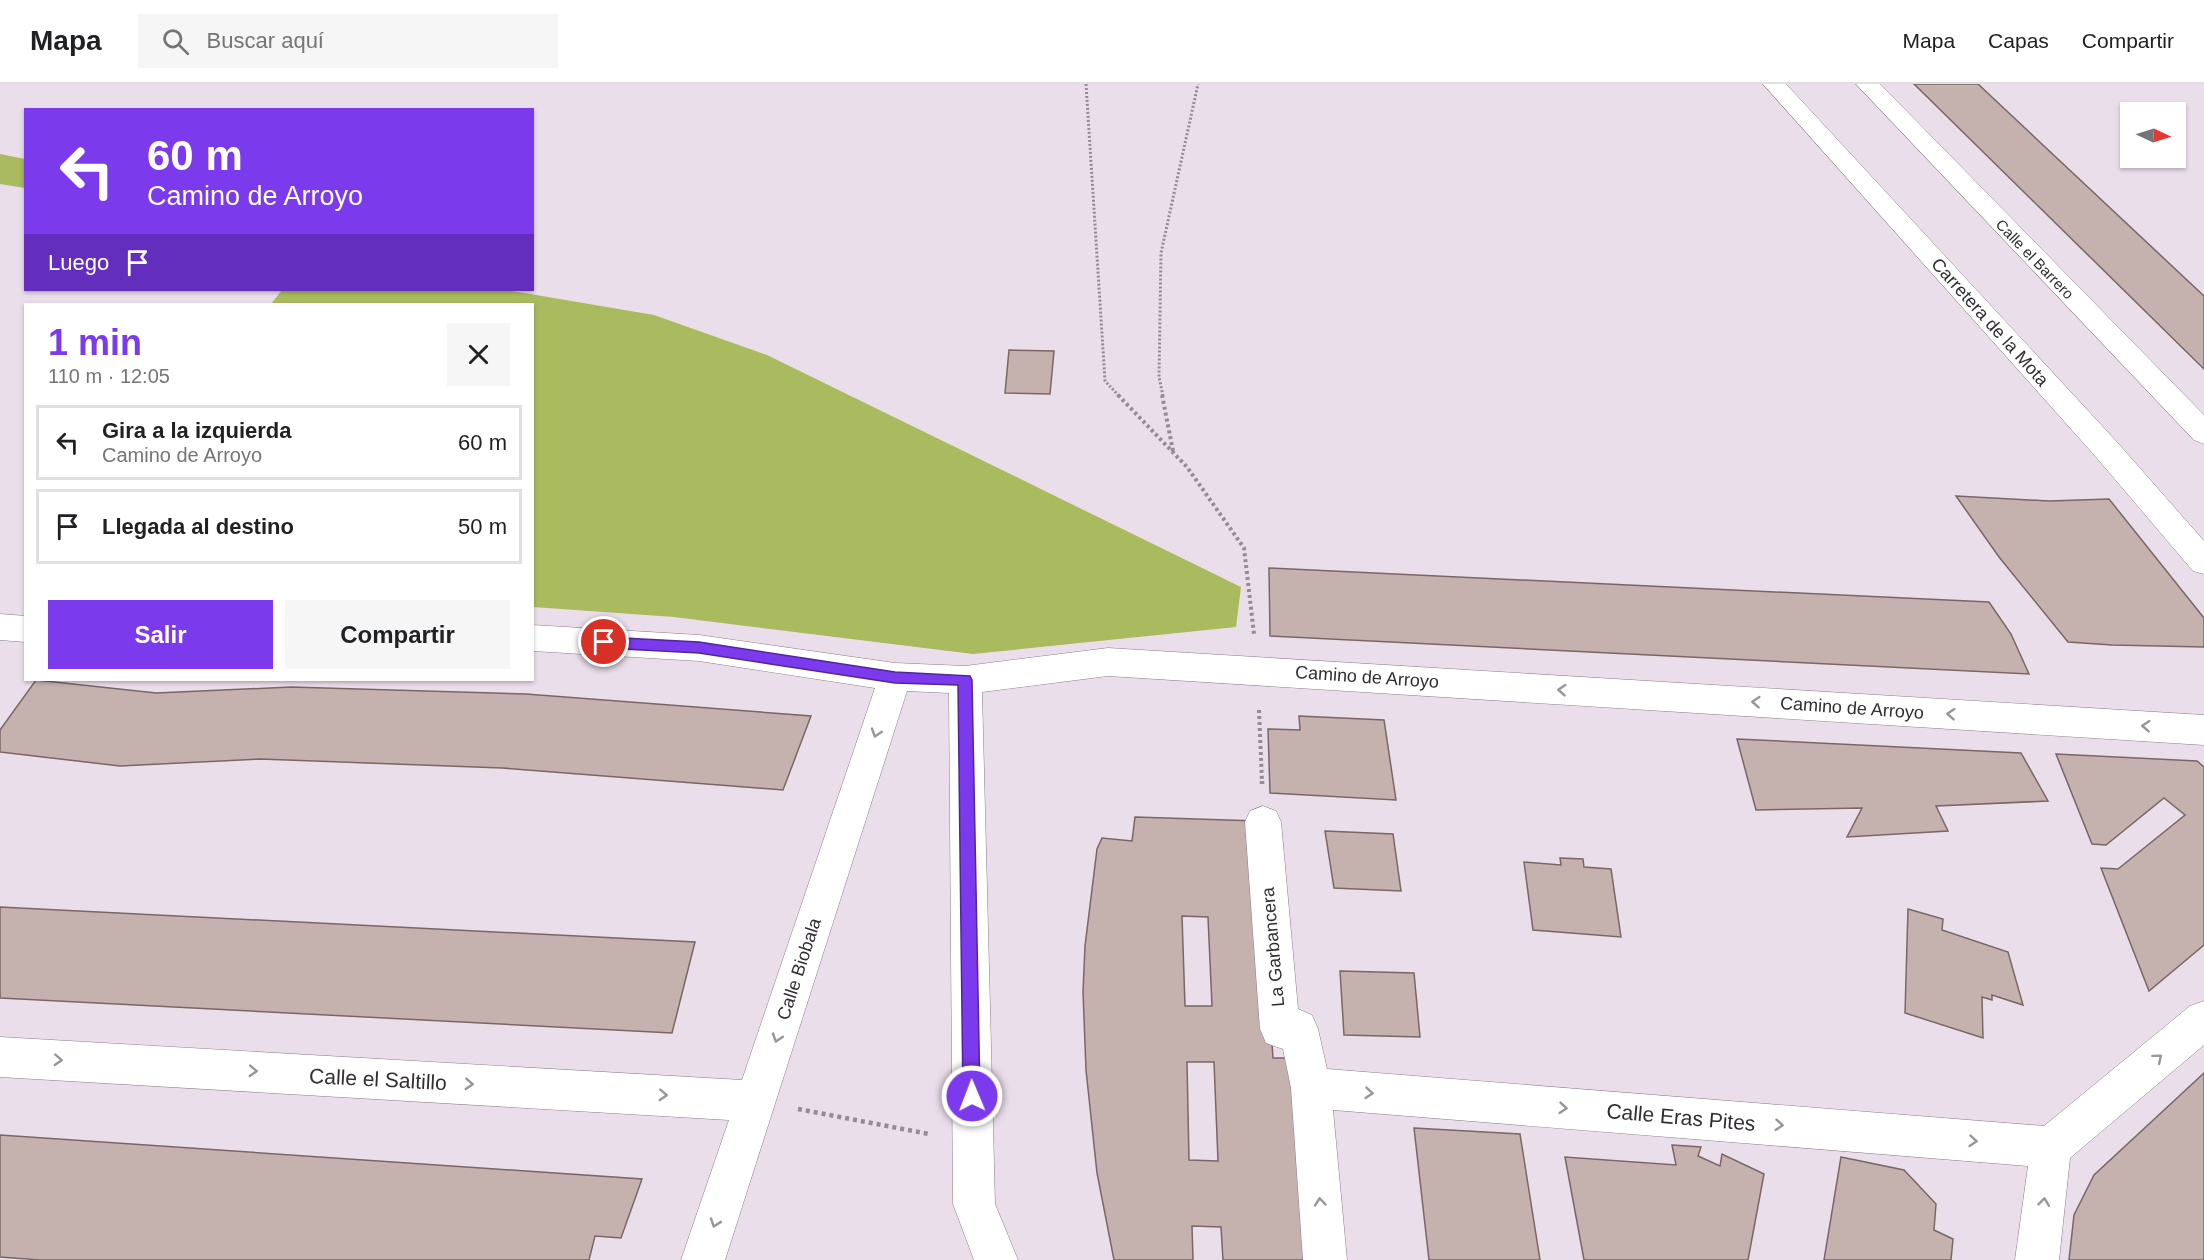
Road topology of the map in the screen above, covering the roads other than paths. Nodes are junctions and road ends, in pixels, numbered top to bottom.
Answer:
1 (1774, 84) edge
2 (1867, 84) edge
3 (2204, 433) edge
4 (2204, 562) edge
5 (0, 627) edge
6 (24, 629) edge
7 (534, 638) edge
8 (895, 677) junction
9 (965, 680) junction
10 (2204, 730) edge
11 (1263, 822) road end
12 (2204, 1020) edge
13 (0, 1056) edge
14 (1311, 1088) junction
15 (756, 1101) junction
16 (2051, 1147) junction
17 (703, 1260) edge
18 (996, 1260) edge
19 (1325, 1260) edge
20 (2037, 1260) edge

1 - 4 street, Carretera de la Mota
2 - 3 street, Calle el Barrero
5 - 6 street
7 - 8 street, Camino de Arroyo
8 - 9 street, Camino de Arroyo
8 -> 15 street, Calle Biobala
10 -> 9 street, Camino de Arroyo
9 - 18 street
11 - 14 street, La Garbancera
16 -> 12 street
13 -> 15 street, Calle el Saltillo
14 -> 16 street, Calle Eras Pites
19 -> 14 street
15 -> 17 street, Calle Biobala
20 -> 16 street

